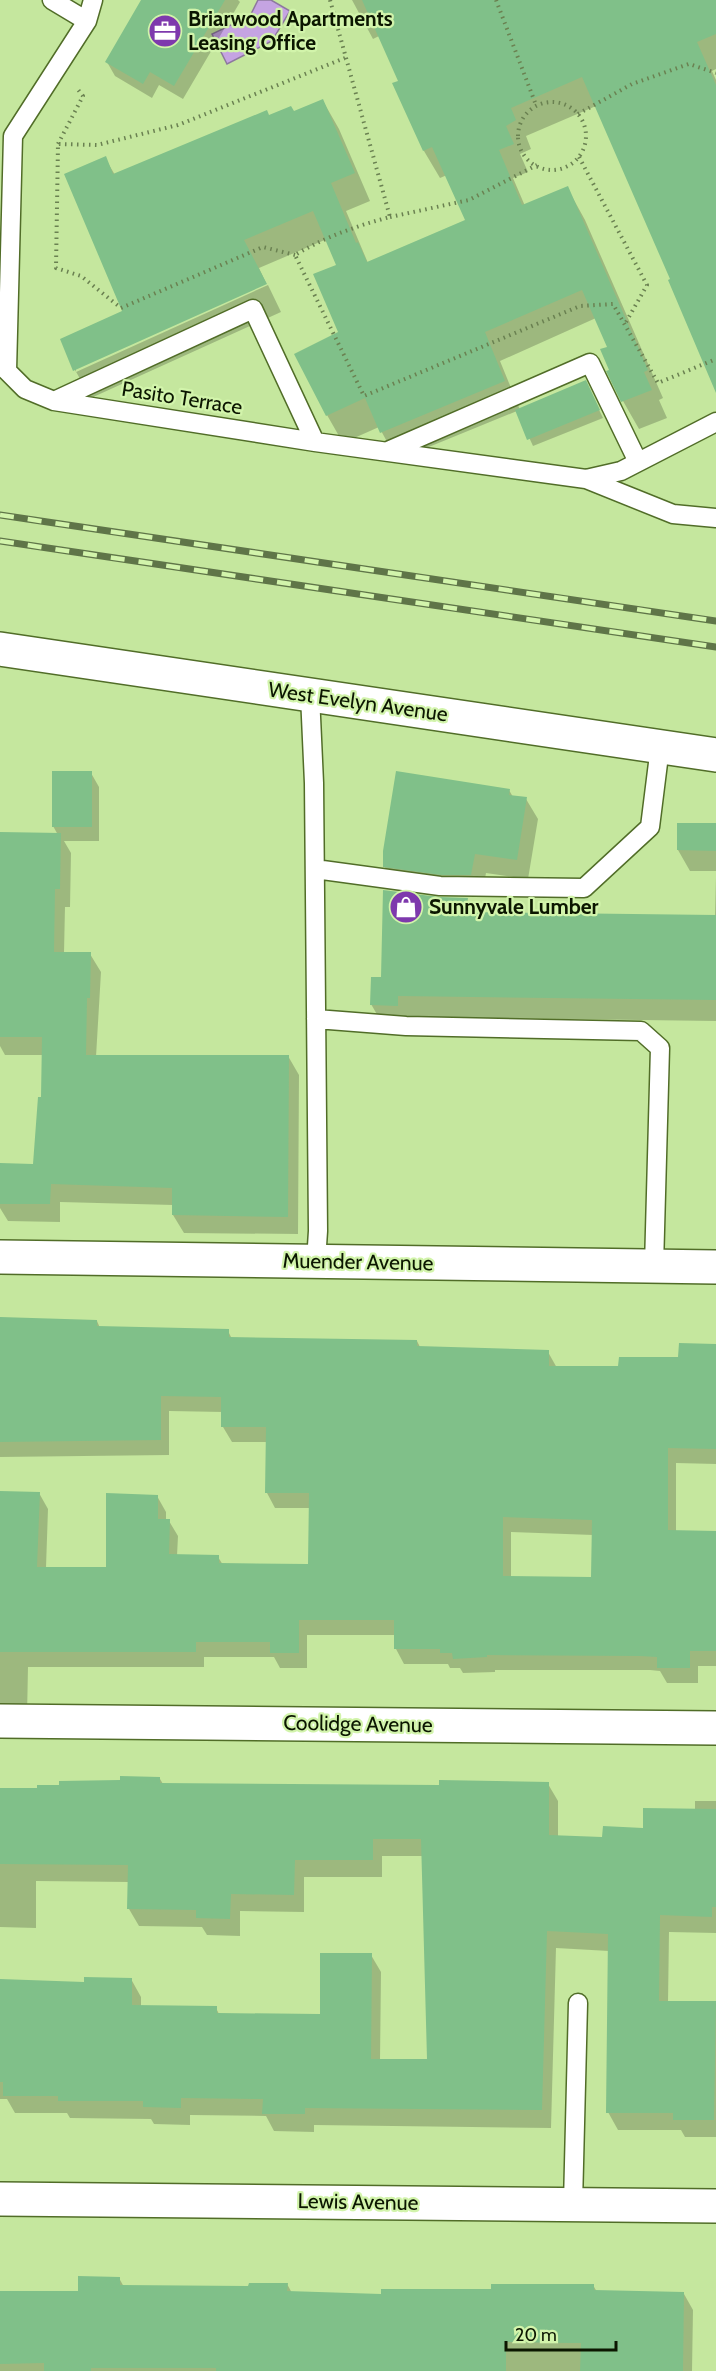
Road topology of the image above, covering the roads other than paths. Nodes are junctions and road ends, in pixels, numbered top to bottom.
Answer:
1 (52, 0) edge
2 (93, 0) edge
3 (87, 21) junction
4 (54, 401) junction
5 (716, 422) edge
6 (315, 442) junction
7 (386, 452) junction
8 (638, 462) junction
9 (586, 479) junction
10 (716, 518) edge
11 (0, 649) edge
12 (310, 695) junction
13 (660, 747) junction
14 (716, 755) edge
15 (315, 869) junction
16 (316, 1019) junction
17 (0, 1257) edge
18 (316, 1261) junction
19 (654, 1266) junction
20 (716, 1267) edge
21 (0, 1721) edge
22 (716, 1728) edge
23 (578, 2003) dead end
24 (0, 2199) edge
25 (573, 2204) junction
26 (716, 2206) edge

1 - 3 lane
2 - 3 lane, Pasito Terrace
3 - 4 lane, Pasito Terrace
4 - 6 lane, Pasito Terrace
4 - 6 lane
5 - 8 lane, Pasito Terrace
6 - 7 lane, Pasito Terrace
7 - 8 lane
7 - 9 lane, Pasito Terrace
8 - 9 lane, Pasito Terrace
9 - 10 lane
11 - 12 street, West Evelyn Avenue
12 - 13 street, West Evelyn Avenue
12 - 15 lane
13 - 14 street, West Evelyn Avenue
13 - 15 lane
15 - 16 lane
16 - 18 lane
16 - 19 lane
17 - 18 street, Muender Avenue
18 - 19 street, Muender Avenue
19 - 20 street, Muender Avenue
21 - 22 street, Coolidge Avenue
23 - 25 lane
24 - 25 street, Lewis Avenue
25 - 26 street, Lewis Avenue

